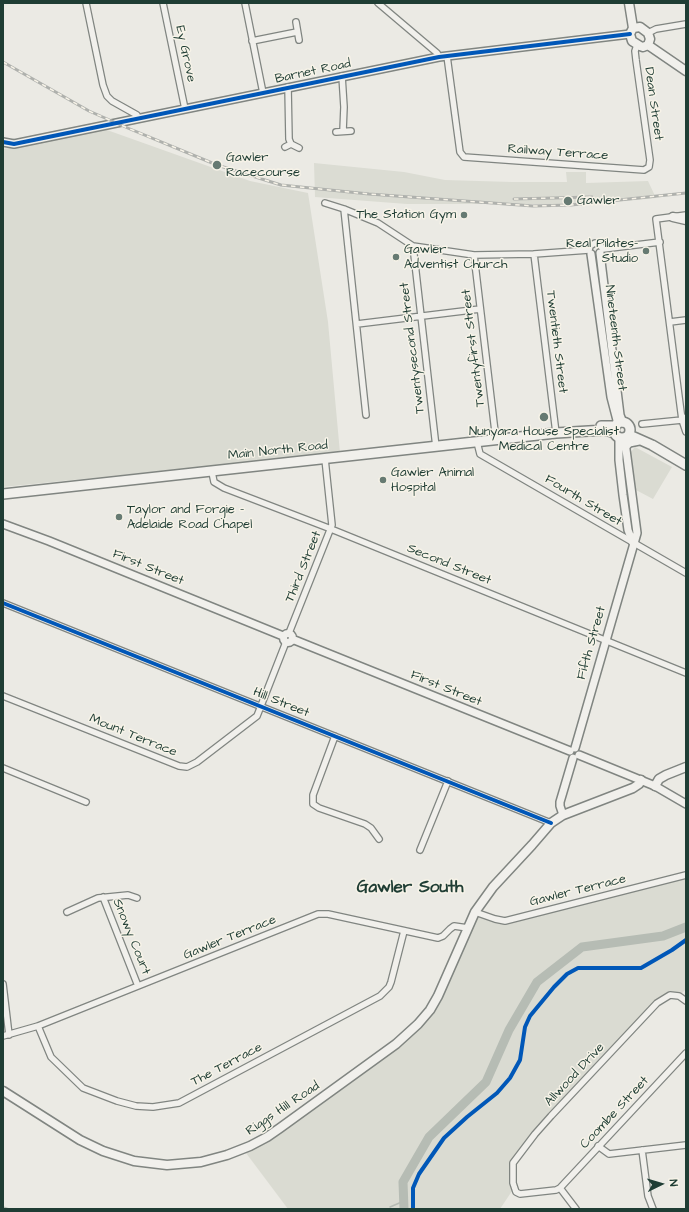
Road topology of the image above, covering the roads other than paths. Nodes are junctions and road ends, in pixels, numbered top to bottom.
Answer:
1 (86, 3) edge
2 (163, 3) edge
3 (245, 3) edge
4 (378, 3) edge
5 (629, 3) edge
6 (296, 22) dead end
7 (686, 24) edge
8 (632, 31) junction
9 (297, 32) junction
10 (648, 33) junction
11 (299, 40) dead end
12 (252, 41) junction
13 (637, 45) junction
14 (648, 45) junction
15 (447, 56) junction
16 (439, 57) junction
17 (686, 71) edge
18 (342, 76) junction
19 (288, 88) junction
20 (263, 93) junction
21 (185, 109) junction
22 (138, 118) junction
23 (351, 131) dead end
24 (336, 132) dead end
25 (343, 132) junction
26 (3, 142) edge
27 (291, 144) junction
28 (285, 147) dead end
29 (299, 148) dead end
30 (649, 167) joint
31 (325, 203) dead end
32 (344, 209) junction
33 (686, 216) edge
34 (673, 217) junction
35 (686, 220) edge
36 (660, 242) junction
37 (413, 246) junction
38 (602, 251) junction
39 (590, 252) junction
40 (534, 254) junction
41 (474, 255) junction
42 (480, 309) junction
43 (421, 316) junction
44 (686, 320) edge
45 (670, 322) junction
46 (357, 324) junction
47 (366, 415) dead end
48 (684, 418) edge
49 (642, 424) dead end
50 (622, 432) junction
51 (686, 432) edge
52 (556, 433) junction
53 (496, 440) junction
54 (477, 442) junction
55 (652, 445) junction
56 (436, 447) junction
57 (325, 459) junction
58 (686, 465) edge
59 (212, 472) junction
60 (3, 494) edge
61 (3, 524) edge
62 (331, 529) junction
63 (633, 543) junction
64 (686, 573) edge
65 (3, 603) edge
66 (288, 638) junction
67 (606, 640) junction
68 (686, 673) edge
69 (3, 696) edge
70 (261, 706) junction
71 (335, 736) junction
72 (574, 753) junction
73 (686, 767) edge
74 (3, 768) edge
75 (448, 780) junction
76 (641, 780) junction
77 (655, 786) junction
78 (86, 802) dead end
79 (686, 804) edge
80 (563, 816) junction
81 (551, 823) junction
82 (379, 838) dead end
83 (420, 850) dead end
84 (686, 875) edge
85 (103, 897) junction
86 (138, 898) dead end
87 (67, 912) dead end
88 (475, 912) junction
89 (468, 928) junction
90 (404, 931) junction
91 (3, 984) edge
92 (138, 986) junction
93 (686, 1001) edge
94 (38, 1026) junction
95 (9, 1035) junction
96 (3, 1036) edge
97 (686, 1053) edge
98 (3, 1091) edge
99 (686, 1145) edge
100 (598, 1146) junction
101 (642, 1150) junction
102 (560, 1188) junction
103 (576, 1209) edge
104 (653, 1209) edge

1 - 22 street
2 - 21 street, Ey Grove
3 - 12 street
4 - 16 street
5 - 8 main road
6 - 9 street
7 - 10 street
8 - 10 main road
8 - 13 main road
8 - 15 street, Barnet Road
9 - 11 street
9 - 12 street
10 - 14 main road
12 - 20 street
13 - 14 main road
13 - 30 street, Dean Street
14 - 17 main road
15 - 16 street, Barnet Road
15 - 30 street, Railway Terrace
16 - 18 street, Barnet Road
18 - 19 street, Barnet Road
18 - 25 street
19 - 20 street, Barnet Road
19 - 27 street
20 - 21 street, Barnet Road
21 - 22 street, Barnet Road
22 - 26 street, Barnet Road
23 - 25 street
24 - 25 street
27 - 28 street
27 - 29 street
31 - 32 street
32 - 37 street
32 - 46 street
33 - 34 street
34 - 35 main road
34 - 36 street
36 - 38 street
36 - 45 street
37 - 41 street
37 - 43 street, Twentysecond Street
38 - 39 street
38 - 39 street
38 - 50 street, Nineteenth Street
39 - 40 street
39 - 50 street, Nineteenth Street
40 - 41 street
40 - 52 street, Twentieth Street
41 - 42 street, Twentyfirst Street
42 - 43 street
42 - 53 street, Twentyfirst Street
43 - 46 street
43 - 56 street, Twentysecond Street
44 - 45 street
45 - 48 street
46 - 47 street
48 - 49 street
48 - 51 street
50 - 52 main road, Main North Road
50 - 55 main road
50 - 55 main road
50 - 63 street
50 - 63 street, Fifth Street
52 - 53 main road, Main North Road
53 - 54 main road, Main North Road
54 - 56 main road, Main North Road
54 - 63 street, Fourth Street
55 - 58 main road
56 - 57 main road, Main North Road
57 - 59 main road, Main North Road
57 - 62 street, Third Street
59 - 60 main road, Main North Road
59 - 62 street, Second Street
61 - 66 street, First Street
62 - 66 street, Third Street
62 - 67 street, Second Street
63 - 64 street, Fourth Street
63 - 67 street, Fifth Street
65 - 70 street, Hill Street
66 - 70 street, Third Street
66 - 72 street, First Street
67 - 68 street, Second Street
67 - 72 street, Fifth Street
69 - 70 street, Mount Terrace
70 - 71 street, Hill Street
71 - 75 street, Hill Street
71 - 82 street
72 - 76 street, First Street
72 - 80 street, Fifth Street
73 - 77 main road
74 - 78 street
75 - 81 street, Hill Street
75 - 83 street
76 - 77 street, First Street
76 - 80 main road, Riggs Hill Road
77 - 79 street, First Street
80 - 81 main road, Riggs Hill Road
81 - 88 main road, Riggs Hill Road
84 - 88 street, Gawler Terrace
85 - 86 street, Snowy Court
85 - 87 street, Snowy Court
85 - 92 street, Snowy Court
88 - 89 main road, Riggs Hill Road
89 - 90 street, Gawler Terrace
89 - 98 main road, Riggs Hill Road
90 - 92 street, Gawler Terrace
90 - 94 street, The Terrace
91 - 95 street
92 - 94 street, Gawler Terrace
93 - 102 street, Allwood Drive
94 - 95 street, Gawler Terrace
95 - 96 street, Gawler Terrace
97 - 100 street, Coombe Street
99 - 101 street
100 - 101 street
100 - 102 street, Coombe Street
101 - 104 street
102 - 103 street

